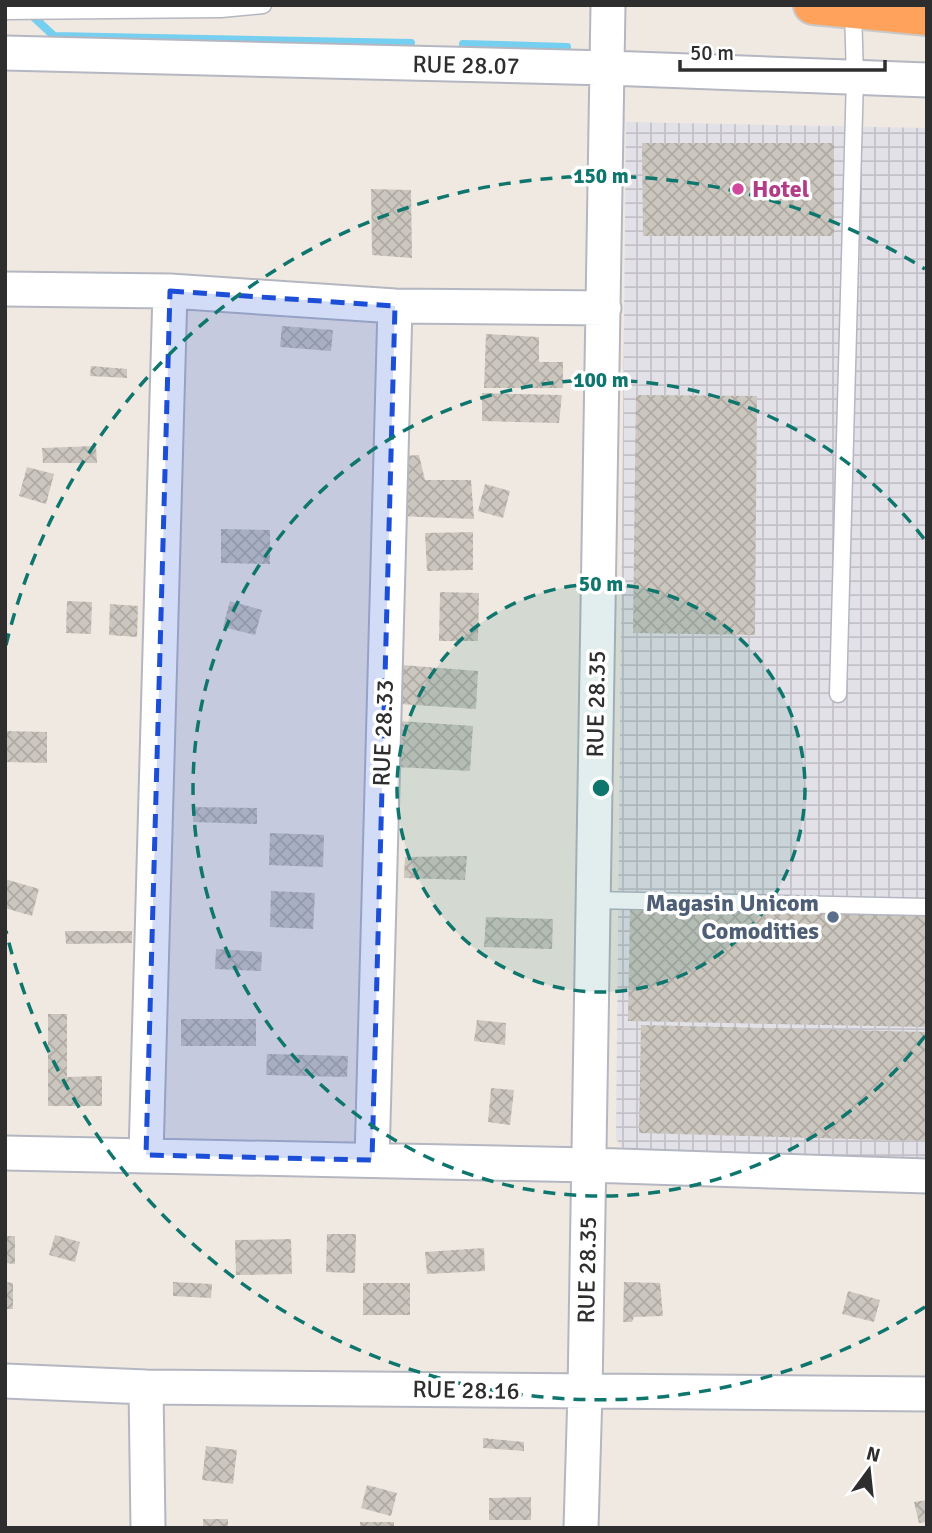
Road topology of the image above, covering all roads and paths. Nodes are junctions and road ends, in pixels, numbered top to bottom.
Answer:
1 (263, 5) edge
2 (608, 5) edge
3 (813, 5) edge
4 (853, 10) junction
5 (5, 11) edge
6 (927, 16) edge
7 (5, 53) edge
8 (608, 68) junction
9 (855, 77) junction
10 (927, 80) edge
11 (5, 289) edge
12 (170, 291) junction
13 (395, 306) junction
14 (604, 308) junction
15 (838, 694) dead end
16 (592, 900) junction
17 (927, 907) edge
18 (5, 1153) edge
19 (146, 1155) junction
20 (372, 1160) junction
21 (589, 1165) junction
22 (927, 1176) edge
23 (5, 1381) edge
24 (146, 1387) junction
25 (585, 1392) junction
26 (927, 1394) edge
27 (148, 1528) edge
28 (581, 1528) edge

1 - 5 lane
2 - 8 street, RUE 28.35
3 - 4 highway
4 - 6 highway
4 - 9 lane
7 - 8 street, RUE 28.07
8 - 9 street, RUE 28.07
8 - 14 street, RUE 28.35
9 - 10 street, RUE 28.07
9 - 15 lane
11 - 12 street
12 - 13 street
12 - 19 street
13 - 14 street
13 - 20 street, RUE 28.33
14 - 16 street, RUE 28.35
16 - 17 lane
16 - 21 street, RUE 28.35
18 - 19 street
19 - 20 street
20 - 21 street
21 - 22 street
21 - 25 street, RUE 28.35
23 - 24 street, RUE 28.16
24 - 25 street, RUE 28.16
24 - 27 street
25 - 26 street, RUE 28.16
25 - 28 street, RUE 28.35

